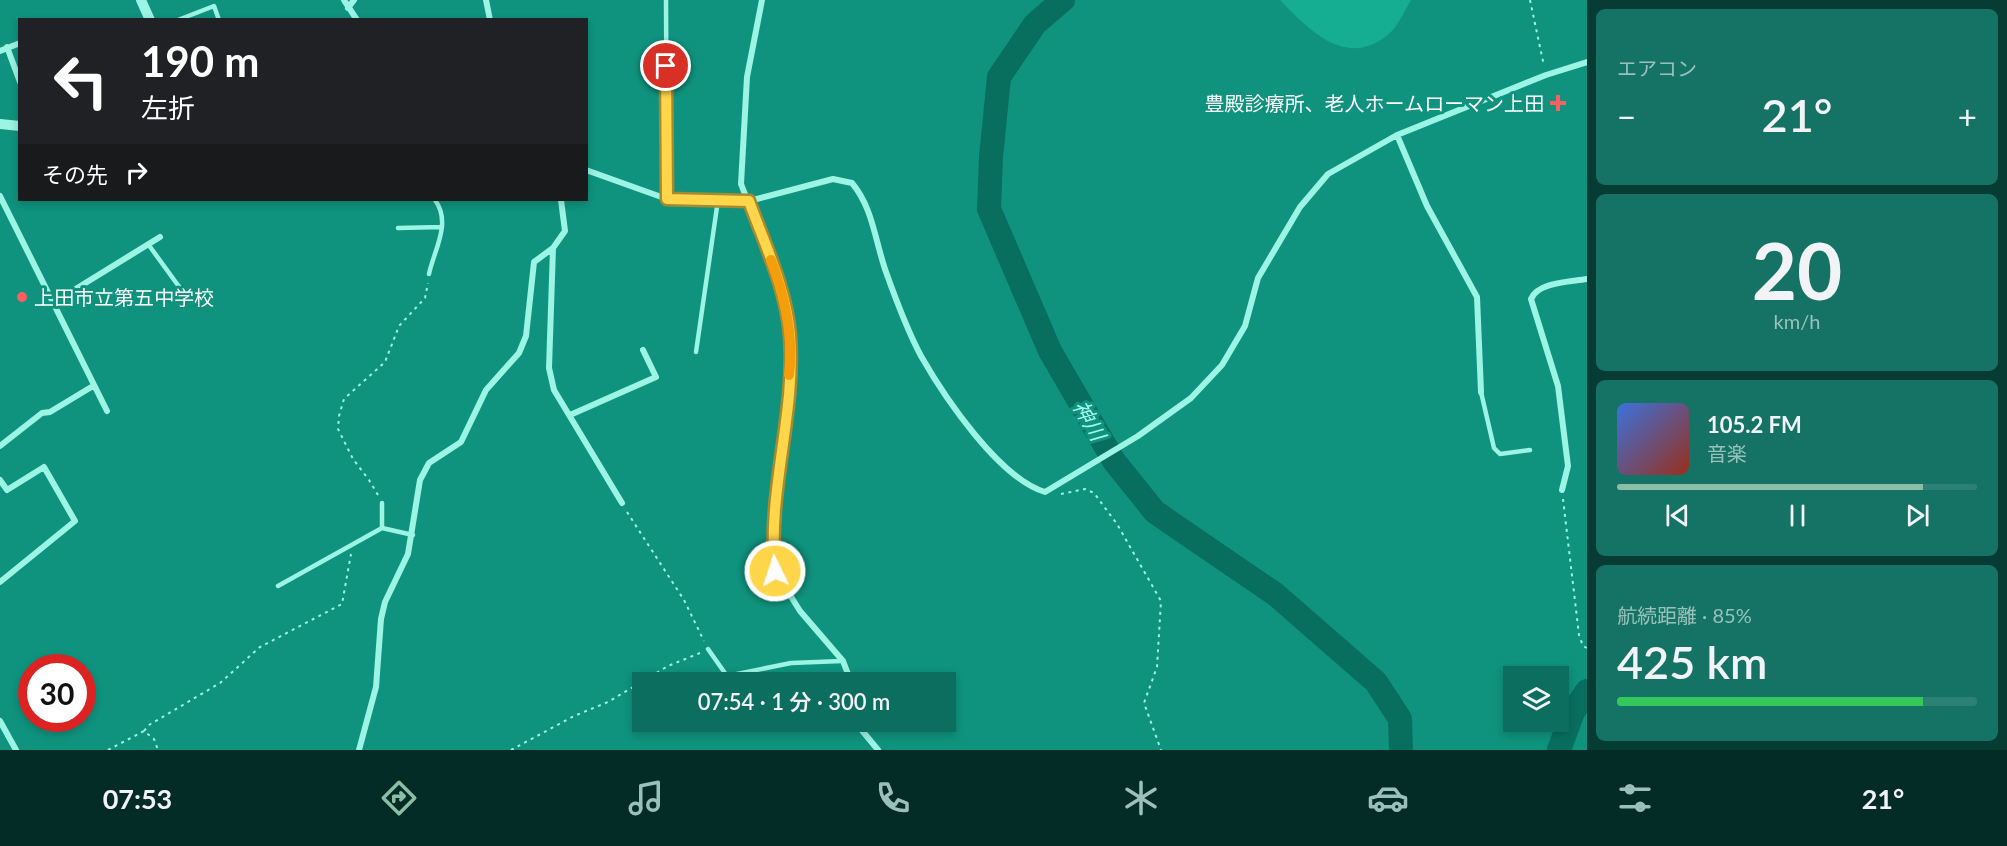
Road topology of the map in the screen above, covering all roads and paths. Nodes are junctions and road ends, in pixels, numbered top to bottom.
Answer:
1 (141, 0) edge
2 (344, 0) edge
3 (354, 0) edge
4 (486, 0) edge
5 (666, 0) edge
6 (762, 0) edge
7 (1530, 0) edge
8 (348, 8) junction
9 (149, 18) edge
10 (183, 18) edge
11 (218, 18) edge
12 (356, 18) edge
13 (490, 18) edge
14 (18, 44) edge
15 (7, 47) junction
16 (0, 51) edge
17 (1587, 62) edge
18 (1546, 75) junction
19 (18, 77) edge
20 (0, 124) edge
21 (18, 126) edge
22 (1397, 135) junction
23 (588, 171) edge
24 (0, 196) edge
25 (667, 199) junction
26 (718, 200) junction
27 (436, 201) edge
28 (561, 201) edge
29 (749, 201) junction
30 (442, 227) junction
31 (398, 228) dead end
32 (160, 237) dead end
33 (148, 244) junction
34 (553, 248) junction
35 (429, 274) joint
36 (1587, 279) edge
37 (189, 299) dead end
38 (53, 303) junction
39 (643, 350) dead end
40 (696, 352) dead end
41 (93, 386) junction
42 (1481, 392) joint
43 (107, 411) dead end
44 (570, 415) junction
45 (0, 446) edge
46 (1530, 450) dead end
47 (0, 480) edge
48 (1562, 490) joint
49 (1045, 492) junction
50 (382, 503) joint
51 (622, 503) joint
52 (382, 528) junction
53 (413, 535) junction
54 (353, 544) junction
55 (0, 582) edge
56 (278, 586) dead end
57 (1587, 648) edge
58 (708, 649) junction
59 (843, 661) junction
60 (847, 672) edge
61 (0, 721) edge
62 (144, 731) junction
63 (863, 732) edge
64 (16, 750) edge
65 (108, 750) edge
66 (158, 750) edge
67 (359, 750) edge
68 (511, 750) edge
69 (878, 750) edge
70 (1161, 750) edge

1 - 9 street
2 - 8 street
3 - 8 street
4 - 13 street
5 - 25 lane
6 - 29 street
7 - 18 path
8 - 12 street
10 - 11 lane
14 - 15 street
15 - 16 street
15 - 19 street
17 - 18 street
18 - 22 street
20 - 21 street
22 - 42 street
22 - 49 street
23 - 25 street
24 - 38 street
25 - 26 street
26 - 29 street
26 - 40 lane
27 - 30 lane
28 - 34 street
29 - 49 street
29 - 59 street
30 - 31 lane
30 - 35 lane
32 - 33 street
33 - 37 lane
33 - 38 street
34 - 44 street
34 - 53 street
35 - 50 path
36 - 48 street
38 - 41 street
39 - 44 street
41 - 43 street
41 - 45 street
42 - 46 lane
44 - 51 street
47 - 55 street
48 - 57 path
49 - 70 path
50 - 52 lane
51 - 58 path
52 - 53 lane
52 - 54 lane
53 - 67 street
54 - 56 lane
54 - 62 path
58 - 59 lane
58 - 68 path
59 - 60 street
61 - 64 street
62 - 65 path
62 - 66 path
63 - 69 street

